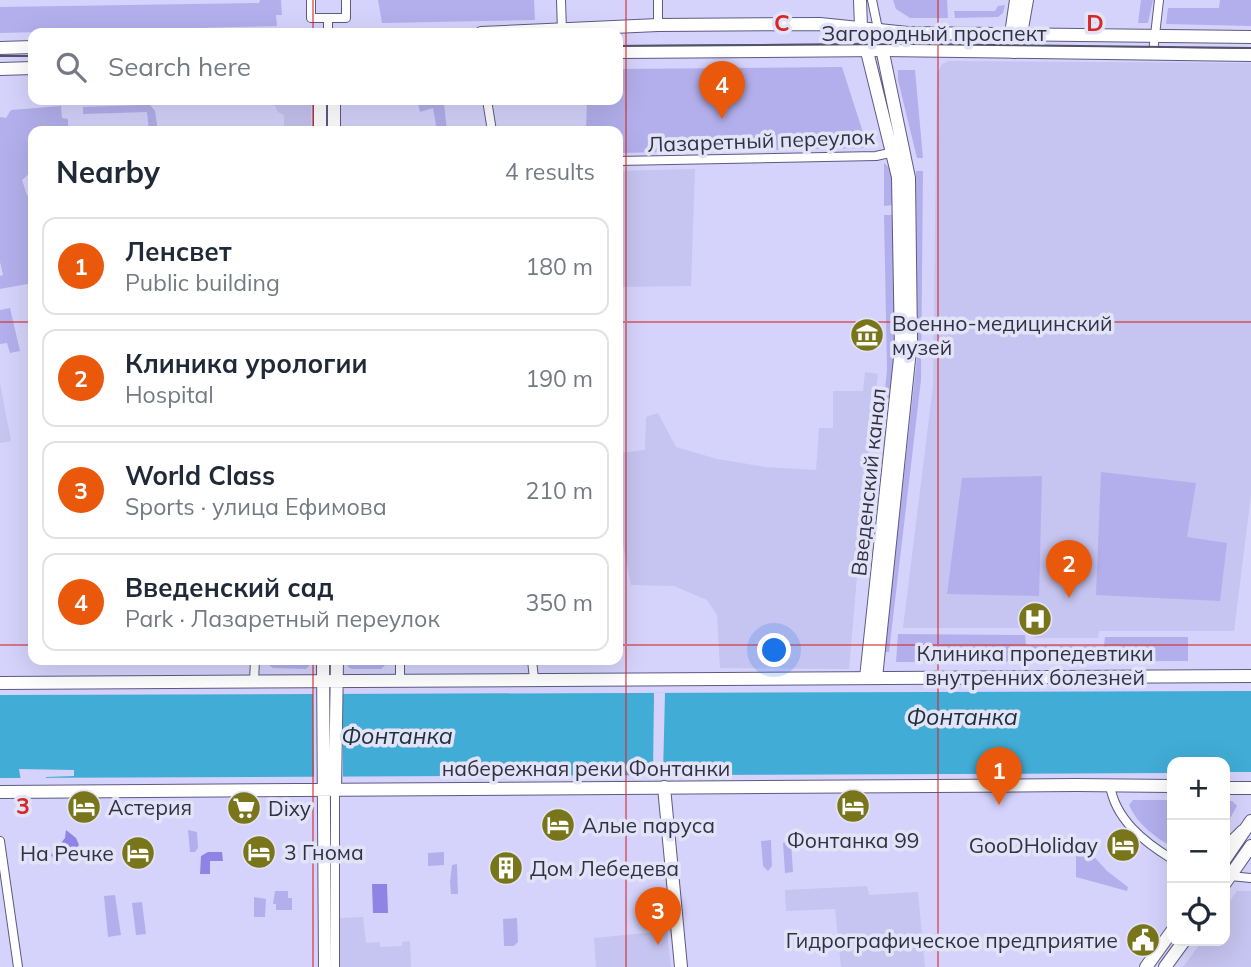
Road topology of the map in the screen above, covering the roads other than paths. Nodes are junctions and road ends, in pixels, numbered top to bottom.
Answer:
1 (311, 0) edge
2 (346, 0) edge
3 (561, 0) edge
4 (658, 0) edge
5 (860, 0) edge
6 (872, 0) edge
7 (1016, 0) edge
8 (1027, 0) edge
9 (1158, 0) edge
10 (328, 18) junction
11 (658, 25) junction
12 (861, 27) junction
13 (328, 28) edge
14 (562, 28) edge
15 (610, 28) edge
16 (878, 29) junction
17 (1016, 34) junction
18 (1153, 36) junction
19 (1251, 37) edge
20 (28, 47) edge
21 (0, 48) edge
22 (883, 50) junction
23 (866, 51) junction
24 (623, 52) edge
25 (1014, 52) junction
26 (1153, 53) junction
27 (1251, 55) edge
28 (28, 68) edge
29 (0, 69) edge
30 (320, 105) edge
31 (334, 105) edge
32 (488, 105) edge
33 (320, 126) edge
34 (334, 126) edge
35 (491, 126) edge
36 (899, 152) junction
37 (623, 161) edge
38 (256, 665) edge
39 (325, 665) edge
40 (335, 665) edge
41 (400, 665) edge
42 (533, 665) edge
43 (1251, 676) edge
44 (871, 678) junction
45 (534, 679) junction
46 (330, 680) junction
47 (400, 680) junction
48 (254, 681) junction
49 (0, 683) edge
50 (330, 783) junction
51 (1110, 785) junction
52 (1167, 786) edge
53 (664, 787) junction
54 (1230, 788) edge
55 (1251, 788) edge
56 (0, 792) edge
57 (1251, 821) edge
58 (0, 841) edge
59 (1230, 841) edge
60 (1251, 846) edge
61 (1230, 852) edge
62 (1167, 856) edge
63 (1230, 876) edge
64 (1251, 878) edge
65 (1230, 880) edge
66 (1167, 938) edge
67 (1181, 946) edge
68 (18, 967) edge
69 (325, 967) edge
70 (335, 967) edge
71 (681, 967) edge
72 (1146, 967) edge
73 (1166, 967) edge

1 - 10 street
2 - 10 street
3 - 14 street
4 - 11 street
5 - 12 main road, Введенский канал
6 - 16 street, Введенский канал
7 - 17 main road
8 - 17 main road
9 - 18 street
10 - 13 street
11 - 12 main road, Загородный проспект
11 - 15 main road, Загородный проспект
12 - 16 main road, Загородный проспект
12 - 23 main road, Введенский канал
16 - 17 main road, Загородный проспект
16 - 22 main road, Введенский канал
17 - 18 main road, Загородный проспект
17 - 25 main road
18 - 19 main road, Загородный проспект
18 - 26 street
20 - 21 main road
22 - 23 main road, Загородный проспект
22 - 25 main road, Загородный проспект
22 - 36 main road, Введенский канал
23 - 24 main road, Загородный проспект
23 - 36 main road, Введенский канал
25 - 26 main road, Загородный проспект
26 - 27 main road, Загородный проспект
28 - 29 main road
30 - 33 main road
31 - 34 main road
32 - 35 street
36 - 37 street, Лазаретный переулок
36 - 44 main road, Введенский канал
38 - 48 street
39 - 46 main road
40 - 46 main road
41 - 47 street
42 - 45 street
43 - 44 main road
44 - 45 main road
45 - 47 main road
46 - 47 main road
46 - 48 main road
46 - 50 main road
48 - 49 main road
50 - 53 main road, набережная реки Фонтанки
50 - 56 main road, набережная реки Фонтанки
50 - 69 main road
50 - 70 street
51 - 52 main road, набережная реки Фонтанки
51 - 53 main road, набережная реки Фонтанки
51 - 62 street
53 - 71 main road
54 - 55 main road
57 - 59 street
57 - 61 main road
58 - 68 street
60 - 63 main road
64 - 65 street
66 - 72 main road
67 - 73 main road

